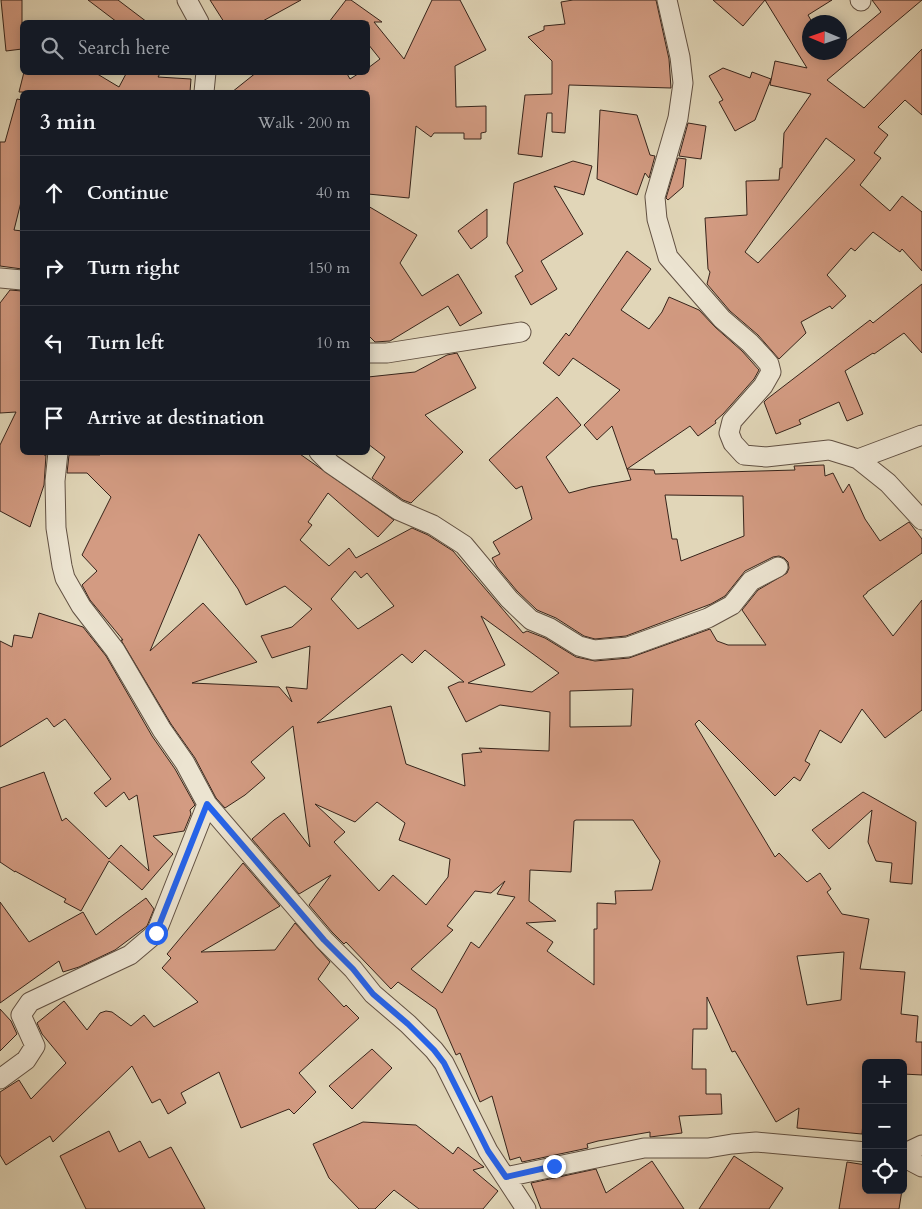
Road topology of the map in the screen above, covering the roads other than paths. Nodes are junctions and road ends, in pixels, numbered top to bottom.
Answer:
1 (187, 0) edge
2 (667, 0) edge
3 (198, 20) edge
4 (206, 75) edge
5 (204, 90) edge
6 (0, 278) edge
7 (20, 280) edge
8 (520, 332) dead end
9 (370, 353) edge
10 (922, 435) edge
11 (58, 455) edge
12 (322, 455) edge
13 (858, 459) junction
14 (922, 520) edge
15 (778, 567) dead end
16 (207, 804) junction
17 (0, 1079) edge
18 (922, 1145) edge
19 (862, 1152) edge
20 (907, 1154) edge
21 (907, 1158) edge
22 (922, 1167) edge
23 (506, 1177) junction
24 (526, 1209) edge

1 - 3 street
2 - 13 street
4 - 5 street
6 - 7 street
8 - 9 street
10 - 13 street
11 - 16 street
12 - 15 street
13 - 14 street
16 - 17 street
16 - 23 street
18 - 20 street
19 - 23 street
21 - 22 street
23 - 24 street

